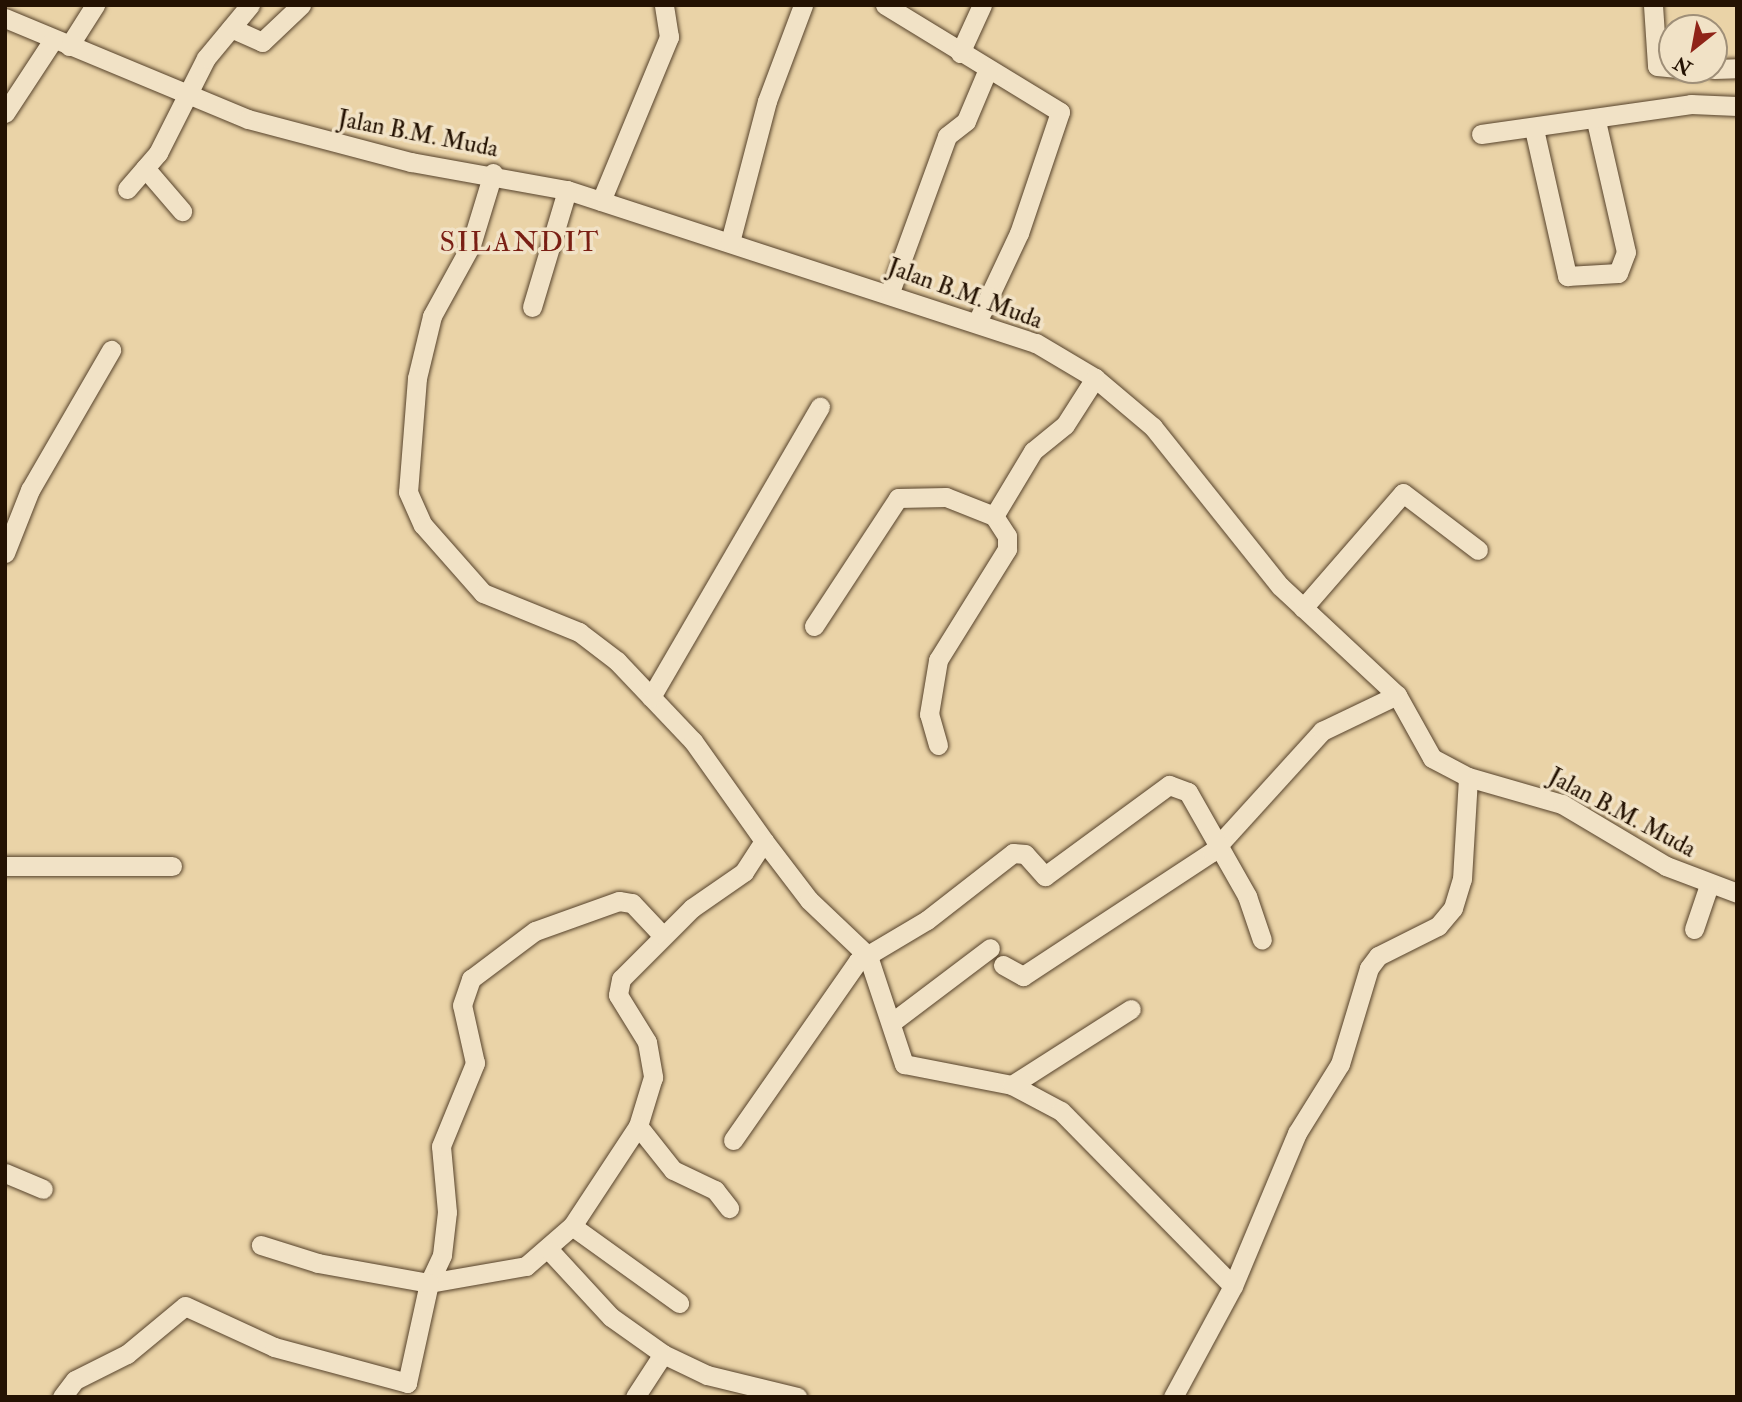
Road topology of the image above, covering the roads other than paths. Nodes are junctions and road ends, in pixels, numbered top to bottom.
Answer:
1 (95, 5) edge
2 (250, 5) edge
3 (301, 5) edge
4 (664, 5) edge
5 (803, 5) edge
6 (885, 5) edge
7 (982, 5) edge
8 (1653, 5) edge
9 (5, 18) edge
10 (231, 28) junction
11 (61, 43) junction
12 (960, 53) junction
13 (1658, 66) edge
14 (988, 69) junction
15 (186, 93) junction
16 (1737, 106) edge
17 (5, 113) edge
18 (1596, 121) junction
19 (1534, 129) junction
20 (1481, 134) dead end
21 (145, 168) junction
22 (493, 173) junction
23 (127, 188) dead end
24 (567, 190) junction
25 (601, 201) junction
26 (182, 211) dead end
27 (730, 242) junction
28 (890, 292) junction
29 (532, 307) dead end
30 (978, 320) junction
31 (111, 350) dead end
32 (1095, 378) junction
33 (820, 407) dead end
34 (13, 511) edge
35 (994, 516) junction
36 (1478, 550) dead end
37 (5, 553) edge
38 (1303, 608) junction
39 (814, 626) dead end
40 (1398, 695) junction
41 (651, 697) junction
42 (938, 745) dead end
43 (1468, 777) junction
44 (764, 841) junction
45 (1217, 848) junction
46 (5, 866) edge
47 (172, 866) dead end
48 (1709, 885) junction
49 (1737, 893) edge
50 (1694, 929) dead end
51 (662, 935) junction
52 (1262, 940) dead end
53 (990, 948) dead end
54 (868, 956) junction
55 (1003, 965) dead end
56 (1131, 1009) dead end
57 (891, 1023) junction
58 (1012, 1085) junction
59 (638, 1126) junction
60 (733, 1140) dead end
61 (5, 1173) edge
62 (43, 1189) dead end
63 (729, 1208) dead end
64 (572, 1226) junction
65 (261, 1245) dead end
66 (550, 1251) junction
67 (429, 1283) junction
68 (1233, 1286) junction
69 (679, 1303) dead end
70 (663, 1354) junction
71 (62, 1397) edge
72 (635, 1397) edge
73 (797, 1397) edge
74 (1173, 1397) edge

1 - 11 street
2 - 10 street
3 - 10 street
4 - 25 street
5 - 27 street
6 - 12 street
7 - 12 street
8 - 13 street
9 - 11 street, Jalan B.M. Muda
10 - 15 street
11 - 15 street, Jalan B.M. Muda
11 - 17 street
12 - 14 street
14 - 28 street
14 - 30 street
15 - 21 street
15 - 22 street, Jalan B.M. Muda
16 - 18 street
18 - 19 street
18 - 19 street
19 - 20 street
21 - 23 street
21 - 26 street
22 - 24 street, Jalan B.M. Muda
22 - 41 street
24 - 25 street, Jalan B.M. Muda
24 - 29 street
25 - 27 street, Jalan B.M. Muda
27 - 28 street, Jalan B.M. Muda
28 - 30 street, Jalan B.M. Muda
30 - 32 street, Jalan B.M. Muda
31 - 34 street
32 - 35 street
32 - 38 street, Jalan B.M. Muda
33 - 41 street
34 - 37 street
35 - 39 street
35 - 42 street
36 - 38 street
38 - 40 street, Jalan B.M. Muda
40 - 43 street, Jalan B.M. Muda
40 - 45 street
41 - 44 street
43 - 48 street, Jalan B.M. Muda
43 - 68 street
44 - 51 street
44 - 54 street
45 - 52 street
45 - 54 street
45 - 55 street
46 - 47 street
48 - 49 street, Jalan B.M. Muda
48 - 50 street
51 - 59 street
51 - 67 street
53 - 57 street
54 - 57 street
54 - 60 street
56 - 58 street
57 - 58 street
58 - 68 street
59 - 63 street
59 - 64 street
61 - 62 street
64 - 66 street
64 - 69 street
65 - 67 street
66 - 67 street
66 - 70 street
67 - 71 street
68 - 74 street
70 - 72 street
70 - 73 street

